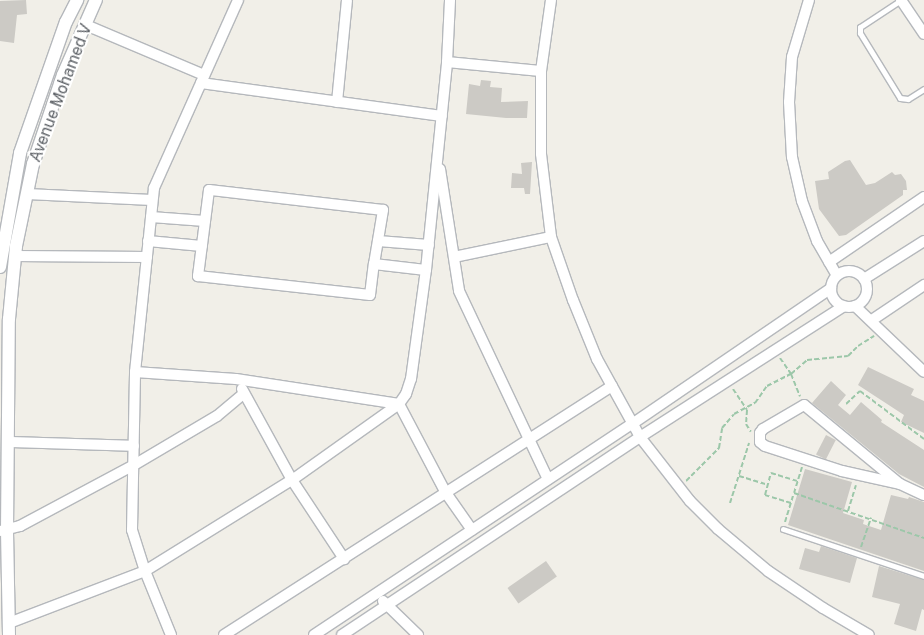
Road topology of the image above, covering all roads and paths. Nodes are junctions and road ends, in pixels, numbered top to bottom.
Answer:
1 (77, 0) edge
2 (96, 0) edge
3 (238, 0) edge
4 (347, 0) edge
5 (450, 0) edge
6 (551, 0) edge
7 (809, 0) edge
8 (901, 0) edge
9 (86, 24) junction
10 (924, 34) edge
11 (447, 62) junction
12 (541, 71) junction
13 (203, 79) junction
14 (924, 89) edge
15 (337, 102) junction
16 (442, 116) junction
17 (438, 154) junction
18 (27, 194) junction
19 (924, 197) edge
20 (152, 200) junction
21 (151, 217) junction
22 (205, 221) junction
23 (551, 237) junction
24 (148, 241) junction
25 (378, 241) junction
26 (924, 241) edge
27 (429, 245) junction
28 (202, 246) junction
29 (15, 256) junction
30 (147, 257) junction
31 (454, 257) junction
32 (829, 262) junction
33 (374, 264) junction
34 (0, 267) edge
35 (426, 270) junction
36 (837, 274) junction
37 (864, 279) junction
38 (924, 284) edge
39 (831, 288) junction
40 (842, 306) junction
41 (872, 320) junction
42 (882, 331) junction
43 (774, 350) junction
44 (135, 372) junction
45 (924, 372) edge
46 (790, 374) junction
47 (236, 379) junction
48 (727, 381) junction
49 (612, 386) junction
50 (244, 393) junction
51 (398, 404) junction
52 (846, 404) dead end
53 (804, 405) junction
54 (745, 407) junction
55 (632, 424) junction
56 (755, 436) junction
57 (640, 437) junction
58 (528, 438) junction
59 (924, 439) edge
60 (8, 442) junction
61 (134, 446) junction
62 (804, 459) junction
63 (134, 465) junction
64 (739, 476) junction
65 (858, 476) junction
66 (548, 479) junction
67 (292, 480) junction
68 (797, 481) junction
69 (900, 484) junction
70 (768, 485) junction
71 (679, 488) junction
72 (446, 493) junction
73 (794, 493) junction
74 (924, 495) edge
75 (730, 503) dead end
76 (791, 503) junction
77 (848, 511) junction
78 (871, 518) junction
79 (783, 529) joint
80 (472, 530) junction
81 (3, 531) edge
82 (924, 538) edge
83 (859, 554) junction
84 (344, 560) junction
85 (145, 571) junction
86 (924, 576) edge
87 (378, 594) junction
88 (386, 606) junction
89 (9, 629) edge
90 (170, 635) edge
91 (224, 635) edge
92 (314, 635) edge
93 (342, 635) edge
94 (418, 635) edge
95 (869, 635) edge

1 - 34 street, Avenue Mohamed V
2 - 9 street, Avenue Mohamed V
3 - 13 street
4 - 15 street
5 - 11 street
6 - 12 street
7 - 32 street
8 - 10 street
8 - 14 lane
9 - 13 street
9 - 18 street, Avenue Mohamed V
11 - 12 street
11 - 16 street
12 - 23 street
13 - 15 street
13 - 20 street
15 - 16 street
16 - 17 street
17 - 27 street
17 - 31 street
18 - 20 street
18 - 29 street, Avenue Mohamed V
19 - 32 street
20 - 21 street
21 - 22 street
21 - 24 street
22 - 25 street
22 - 28 street
23 - 31 street
23 - 49 street
24 - 28 street
24 - 30 street
25 - 27 street
25 - 33 street
26 - 37 street
27 - 35 street
28 - 33 street
29 - 30 street
29 - 60 street, Avenue Mohamed V
30 - 44 street
31 - 58 street
32 - 36 street
33 - 35 street
35 - 51 street
36 - 37 street
36 - 39 street
37 - 40 street
38 - 41 street
39 - 40 street
39 - 55 street
40 - 41 street
40 - 43 street
41 - 42 street
42 - 45 street
42 - 46 path
43 - 46 path
43 - 48 street
44 - 47 street
44 - 61 street
46 - 53 path
46 - 54 path
47 - 50 street
47 - 51 street
48 - 54 path
48 - 57 street
49 - 55 street
49 - 58 street
50 - 63 street
50 - 67 street
51 - 67 street
51 - 72 street
52 - 59 path
53 - 56 street
53 - 69 street
54 - 56 path
54 - 71 path
55 - 57 street
55 - 66 street
56 - 62 street
56 - 64 path
57 - 71 street
57 - 88 street
58 - 66 street
58 - 72 street
60 - 61 street
60 - 81 street, Avenue Mohamed V
61 - 63 street
62 - 65 street
62 - 68 path
63 - 81 street
63 - 85 street
64 - 70 path
64 - 75 path
65 - 69 street
65 - 77 path
66 - 80 street
67 - 84 street
67 - 85 street
68 - 70 path
68 - 73 path
69 - 74 street
70 - 76 path
71 - 95 street
72 - 80 street
72 - 84 street
73 - 76 path
73 - 77 path
76 - 79 path
77 - 78 path
78 - 82 path
78 - 83 path
79 - 83 lane
80 - 87 street
81 - 89 street, Avenue Mohamed V
83 - 86 lane
84 - 91 street
85 - 89 street
85 - 90 street
87 - 88 street
87 - 92 street
88 - 93 street
88 - 94 street

